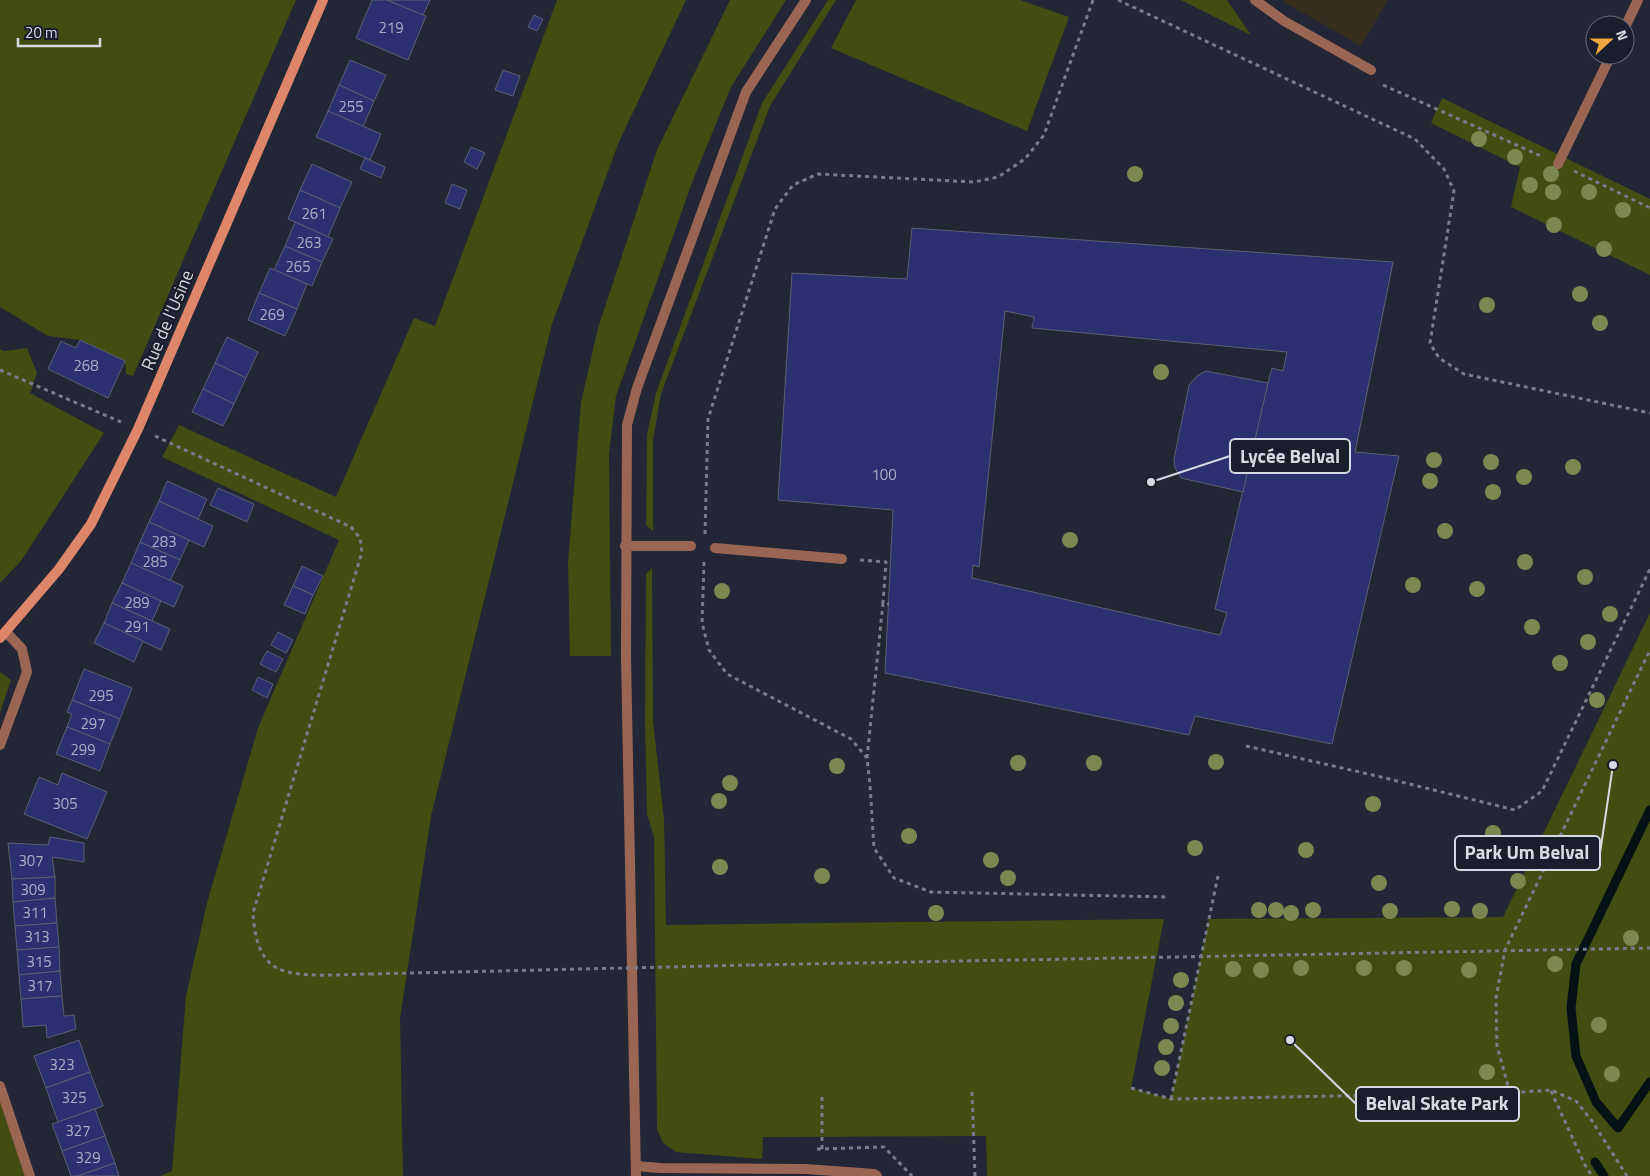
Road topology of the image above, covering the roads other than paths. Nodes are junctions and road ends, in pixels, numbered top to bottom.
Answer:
1 (323, 0) edge
2 (806, 0) edge
3 (1255, 0) edge
4 (1638, 0) edge
5 (1631, 15) edge
6 (1606, 65) edge
7 (1370, 70) dead end
8 (1558, 164) dead end
9 (626, 546) junction
10 (691, 546) dead end
11 (715, 548) dead end
12 (842, 559) road end
13 (3, 635) edge
14 (0, 745) edge
15 (0, 1086) edge
16 (636, 1171) edge
17 (808, 1172) edge
18 (829, 1173) edge
19 (30, 1176) edge
20 (877, 1176) edge

1 - 13 main road, Rue de l'Usine
2 - 9 street
3 - 7 street
4 - 5 street
6 - 8 street
9 - 10 street
9 - 16 street
11 - 12 street
13 - 14 street, Rue de l'Usine
15 - 19 street
16 - 17 street
17 - 18 street
18 - 20 street

